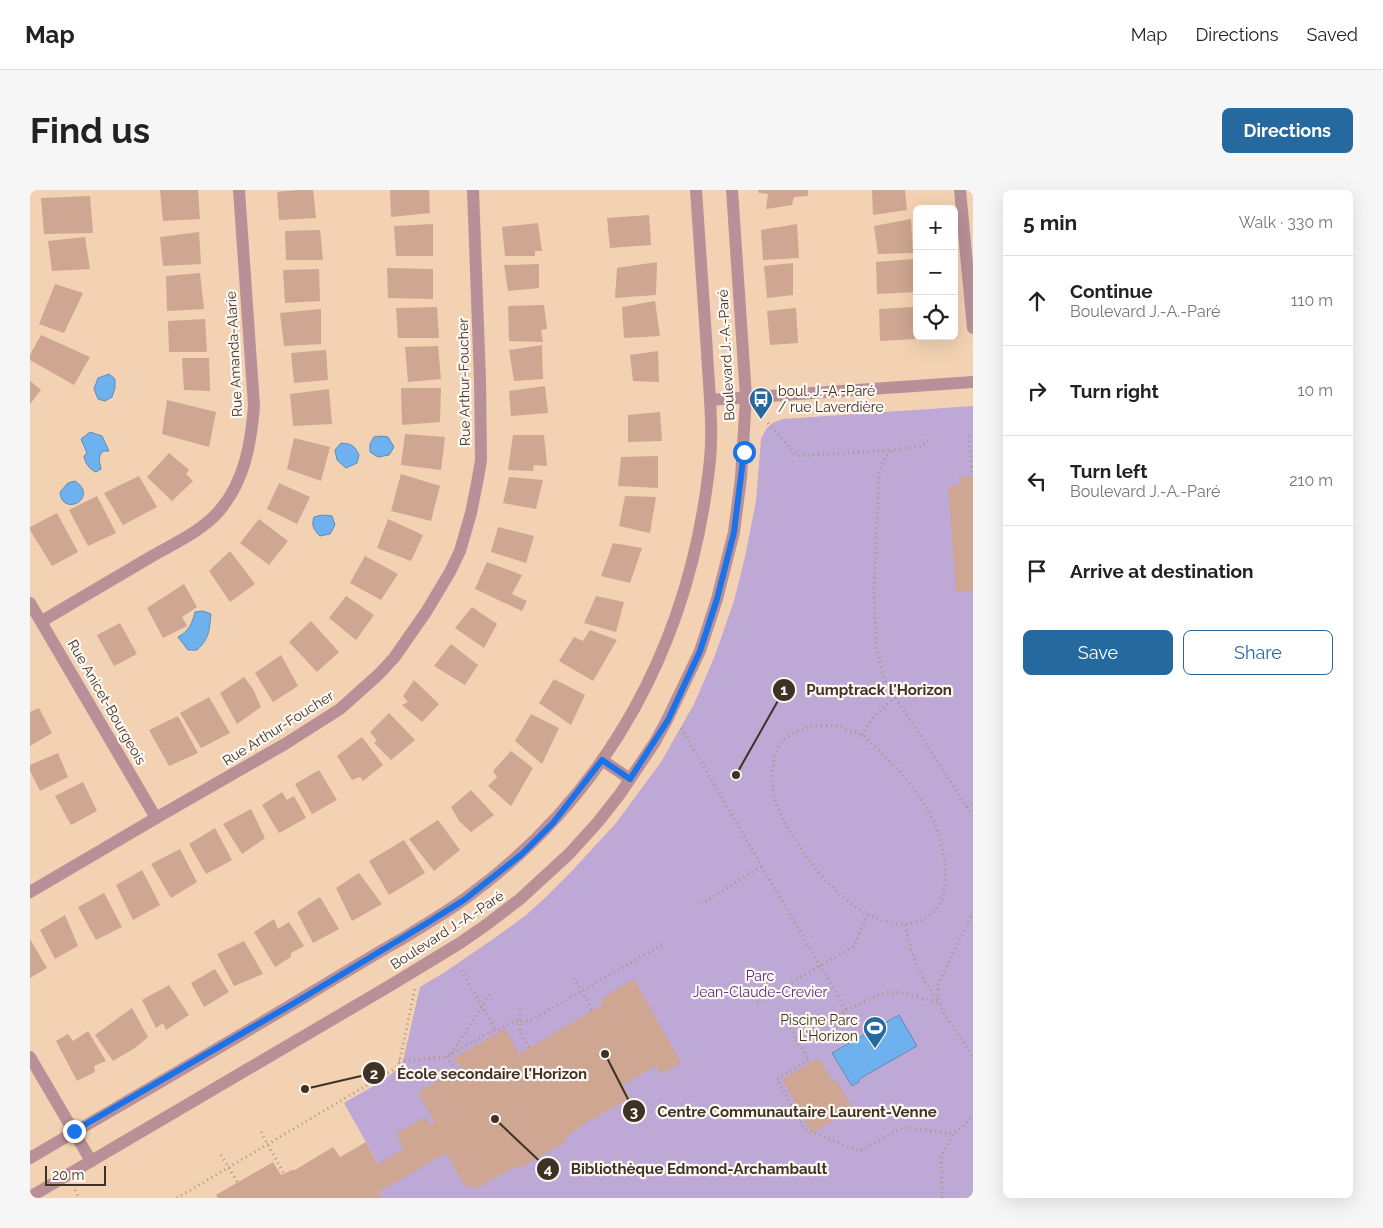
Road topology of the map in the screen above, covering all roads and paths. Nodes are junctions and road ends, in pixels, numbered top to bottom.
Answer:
1 (239, 190) edge
2 (472, 190) edge
3 (696, 190) edge
4 (732, 190) edge
5 (960, 190) edge
6 (973, 328) edge
7 (973, 382) edge
8 (746, 397) junction
9 (710, 400) junction
10 (768, 423) dead end
11 (969, 436) dead end
12 (928, 440) dead end
13 (893, 450) junction
14 (972, 468) edge
15 (972, 476) dead end
16 (30, 603) edge
17 (42, 621) junction
18 (895, 696) junction
19 (681, 728) dead end
20 (862, 735) junction
21 (602, 760) junction
22 (630, 779) junction
23 (973, 802) edge
24 (967, 807) junction
25 (973, 816) edge
26 (156, 818) junction
27 (762, 866) junction
28 (30, 892) edge
29 (701, 904) dead end
30 (973, 912) edge
31 (868, 915) junction
32 (905, 925) junction
33 (663, 944) dead end
34 (820, 966) junction
35 (460, 968) dead end
36 (574, 978) dead end
37 (415, 987) dead end
38 (582, 991) junction
39 (490, 994) dead end
40 (758, 1002) dead end
41 (940, 1003) junction
42 (482, 1006) junction
43 (520, 1009) dead end
44 (593, 1010) dead end
45 (846, 1010) junction
46 (521, 1021) junction
47 (790, 1028) dead end
48 (495, 1029) junction
49 (796, 1039) junction
50 (530, 1048) dead end
51 (449, 1055) junction
52 (30, 1057) edge
53 (973, 1057) edge
54 (399, 1061) junction
55 (457, 1073) dead end
56 (973, 1115) edge
57 (74, 1131) junction
58 (261, 1132) dead end
59 (954, 1132) junction
60 (268, 1145) junction
61 (222, 1155) dead end
62 (30, 1158) edge
63 (91, 1161) junction
64 (229, 1168) junction
65 (284, 1174) dead end
66 (238, 1182) dead end
67 (74, 1186) dead end
68 (30, 1197) edge
69 (80, 1198) edge
70 (177, 1198) edge
71 (942, 1198) edge

1 - 17 street, Rue Amanda-Alarie
2 - 26 street, Rue Arthur-Foucher
3 - 9 street, Boulevard J.-A.-Paré
4 - 8 street, Boulevard J.-A.-Paré
5 - 6 street
7 - 8 street
8 - 9 street
8 - 22 street, Boulevard J.-A.-Paré
9 - 21 street, Boulevard J.-A.-Paré
10 - 13 path
11 - 14 path
12 - 13 path
13 - 18 path
14 - 15 path
16 - 17 street, Rue Anicet-Bourgeois
17 - 26 street, Rue Anicet-Bourgeois
18 - 20 path
18 - 24 path
19 - 27 path
20 - 31 path
20 - 32 path
21 - 22 street
21 - 57 street, Boulevard J.-A.-Paré
22 - 63 street, Boulevard J.-A.-Paré
23 - 24 path
24 - 25 path
26 - 28 street, Rue Arthur-Foucher
27 - 29 path
27 - 34 path
30 - 41 path
31 - 32 path
31 - 34 path
32 - 41 path
33 - 38 path
34 - 40 path
34 - 45 path
35 - 42 path
36 - 38 path
37 - 54 path
38 - 44 path
38 - 46 path
39 - 42 path
41 - 45 path
41 - 53 path
42 - 48 path
42 - 51 path
43 - 46 path
45 - 49 path
46 - 48 path
46 - 50 path
47 - 49 path
48 - 51 path
49 - 59 path
51 - 54 path
51 - 55 path
52 - 57 street
54 - 60 path
56 - 59 path
57 - 62 street, Boulevard J.-A.-Paré
57 - 63 street
58 - 60 path
59 - 71 path
60 - 64 path
60 - 65 path
61 - 64 path
63 - 68 street, Boulevard J.-A.-Paré
64 - 66 path
64 - 70 path
67 - 69 path

